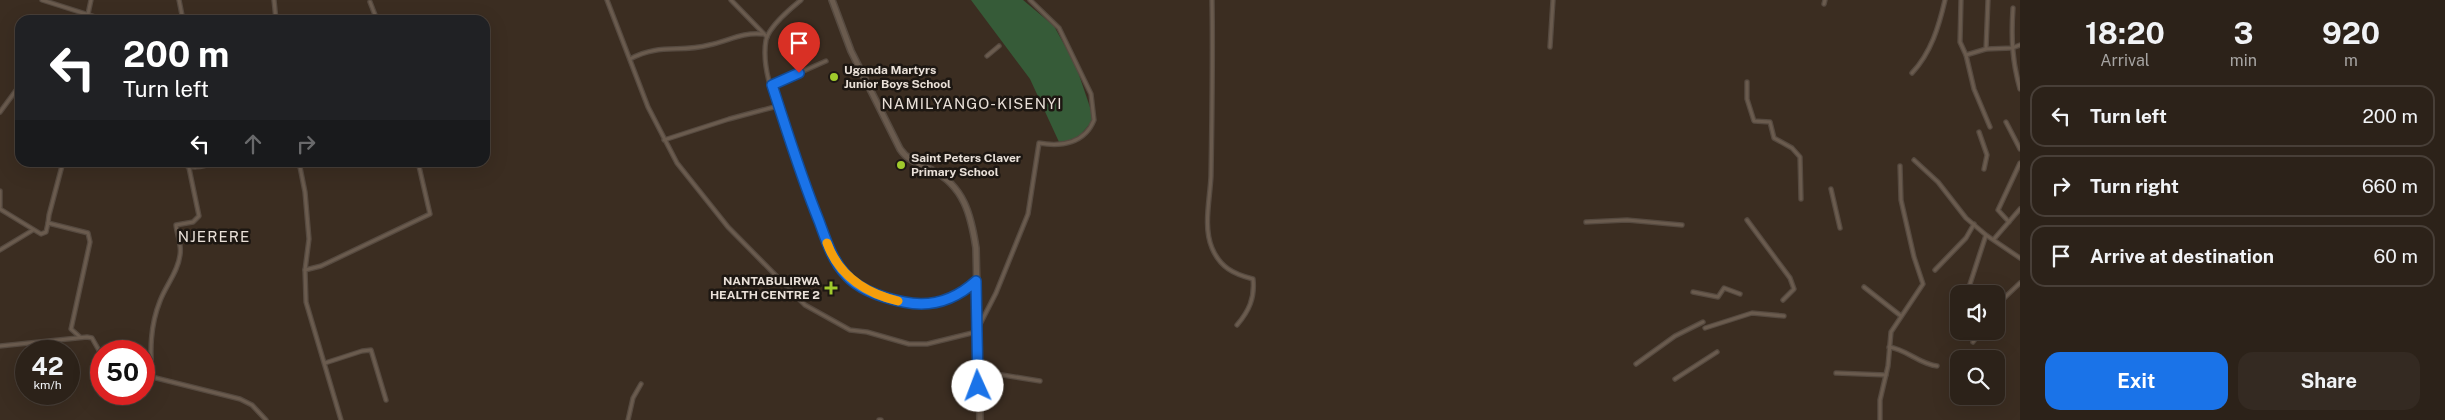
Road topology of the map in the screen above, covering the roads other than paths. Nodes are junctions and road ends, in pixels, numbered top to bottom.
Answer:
1 (42, 0) edge
2 (91, 0) edge
3 (179, 0) edge
4 (274, 0) edge
5 (606, 0) edge
6 (731, 0) edge
7 (801, 0) edge
8 (832, 0) edge
9 (1030, 0) edge
10 (1212, 0) edge
11 (1553, 0) edge
12 (1945, 0) edge
13 (1961, 0) edge
14 (1988, 0) edge
15 (370, 2) dead end
16 (2013, 8) dead end
17 (88, 14) junction
18 (91, 15) edge
19 (182, 15) edge
20 (276, 15) edge
21 (375, 15) edge
22 (762, 34) junction
23 (767, 37) junction
24 (2020, 45) edge
25 (999, 46) dead end
26 (1550, 47) dead end
27 (2012, 48) junction
28 (1986, 50) junction
29 (1966, 55) junction
30 (987, 56) dead end
31 (630, 59) junction
32 (826, 61) dead end
33 (1912, 73) dead end
34 (1747, 82) dead end
35 (772, 85) junction
36 (2020, 89) edge
37 (15, 92) edge
38 (778, 106) junction
39 (0, 112) edge
40 (2006, 122) dead end
41 (1990, 127) dead end
42 (1979, 132) dead end
43 (664, 140) junction
44 (2020, 149) edge
45 (1914, 160) dead end
46 (2020, 163) edge
47 (1900, 166) dead end
48 (62, 167) edge
49 (204, 167) edge
50 (300, 167) edge
51 (419, 167) edge
52 (189, 168) joint
53 (1984, 169) dead end
54 (1831, 189) dead end
55 (0, 191) edge
56 (1801, 200) dead end
57 (0, 208) edge
58 (2020, 209) edge
59 (1747, 220) dead end
60 (1586, 222) dead end
61 (2009, 222) junction
62 (48, 223) junction
63 (1974, 224) junction
64 (1682, 225) dead end
65 (1840, 228) dead end
66 (33, 230) junction
67 (1986, 235) junction
68 (1994, 239) junction
69 (0, 250) edge
70 (2020, 258) edge
71 (305, 270) junction
72 (1935, 270) dead end
73 (976, 281) junction
74 (2020, 283) edge
75 (1970, 285) edge
76 (1864, 287) dead end
77 (1693, 292) dead end
78 (1740, 294) dead end
79 (2005, 298) edge
80 (1783, 300) dead end
81 (1784, 316) dead end
82 (1901, 316) junction
83 (1703, 322) dead end
84 (1237, 325) dead end
85 (1705, 328) dead end
86 (976, 332) junction
87 (80, 337) junction
88 (93, 340) edge
89 (151, 340) edge
90 (0, 346) edge
91 (1889, 346) junction
92 (1717, 352) dead end
93 (326, 363) junction
94 (1636, 364) dead end
95 (1937, 366) dead end
96 (977, 371) junction
97 (1836, 373) dead end
98 (1886, 375) junction
99 (155, 378) edge
100 (1675, 379) dead end
101 (1040, 381) dead end
102 (641, 384) dead end
103 (386, 400) dead end
104 (266, 420) edge
105 (341, 420) edge
106 (628, 420) edge
107 (980, 420) edge
108 (1880, 420) edge

1 - 17 street
2 - 17 street
3 - 19 street
4 - 20 street
5 - 31 street
6 - 22 street
7 - 23 street
8 - 73 main road
9 - 86 street
10 - 84 street
11 - 26 street
12 - 33 street
13 - 29 street
14 - 28 street
15 - 21 street
16 - 27 street
17 - 18 street
22 - 23 street
22 - 31 street
23 - 35 street
24 - 27 street
25 - 30 street
27 - 28 street
27 - 36 street
28 - 29 street
29 - 41 street
31 - 43 street
32 - 35 street
34 - 56 street
35 - 38 street
37 - 39 street
38 - 43 street
38 - 73 street
40 - 44 street
42 - 53 street
43 - 86 street
45 - 63 street
46 - 61 street
47 - 82 street
48 - 62 street
49 - 52 street
50 - 71 street
51 - 71 street
52 - 89 street
54 - 65 street
55 - 57 street
57 - 66 street
58 - 61 street
59 - 80 street
60 - 64 street
61 - 68 street
62 - 66 street
62 - 87 street
63 - 67 street
63 - 72 street
66 - 69 street
67 - 68 street
67 - 75 street
68 - 70 street
71 - 93 street
73 - 86 main road
74 - 79 street
76 - 82 street
77 - 78 street
81 - 85 street
82 - 91 street
83 - 94 street
86 - 96 main road
87 - 88 street
87 - 90 street
91 - 95 street
91 - 98 street
92 - 100 street
93 - 103 street
93 - 105 street
96 - 101 street
96 - 107 main road
97 - 98 street
98 - 108 street
99 - 104 street
102 - 106 street

